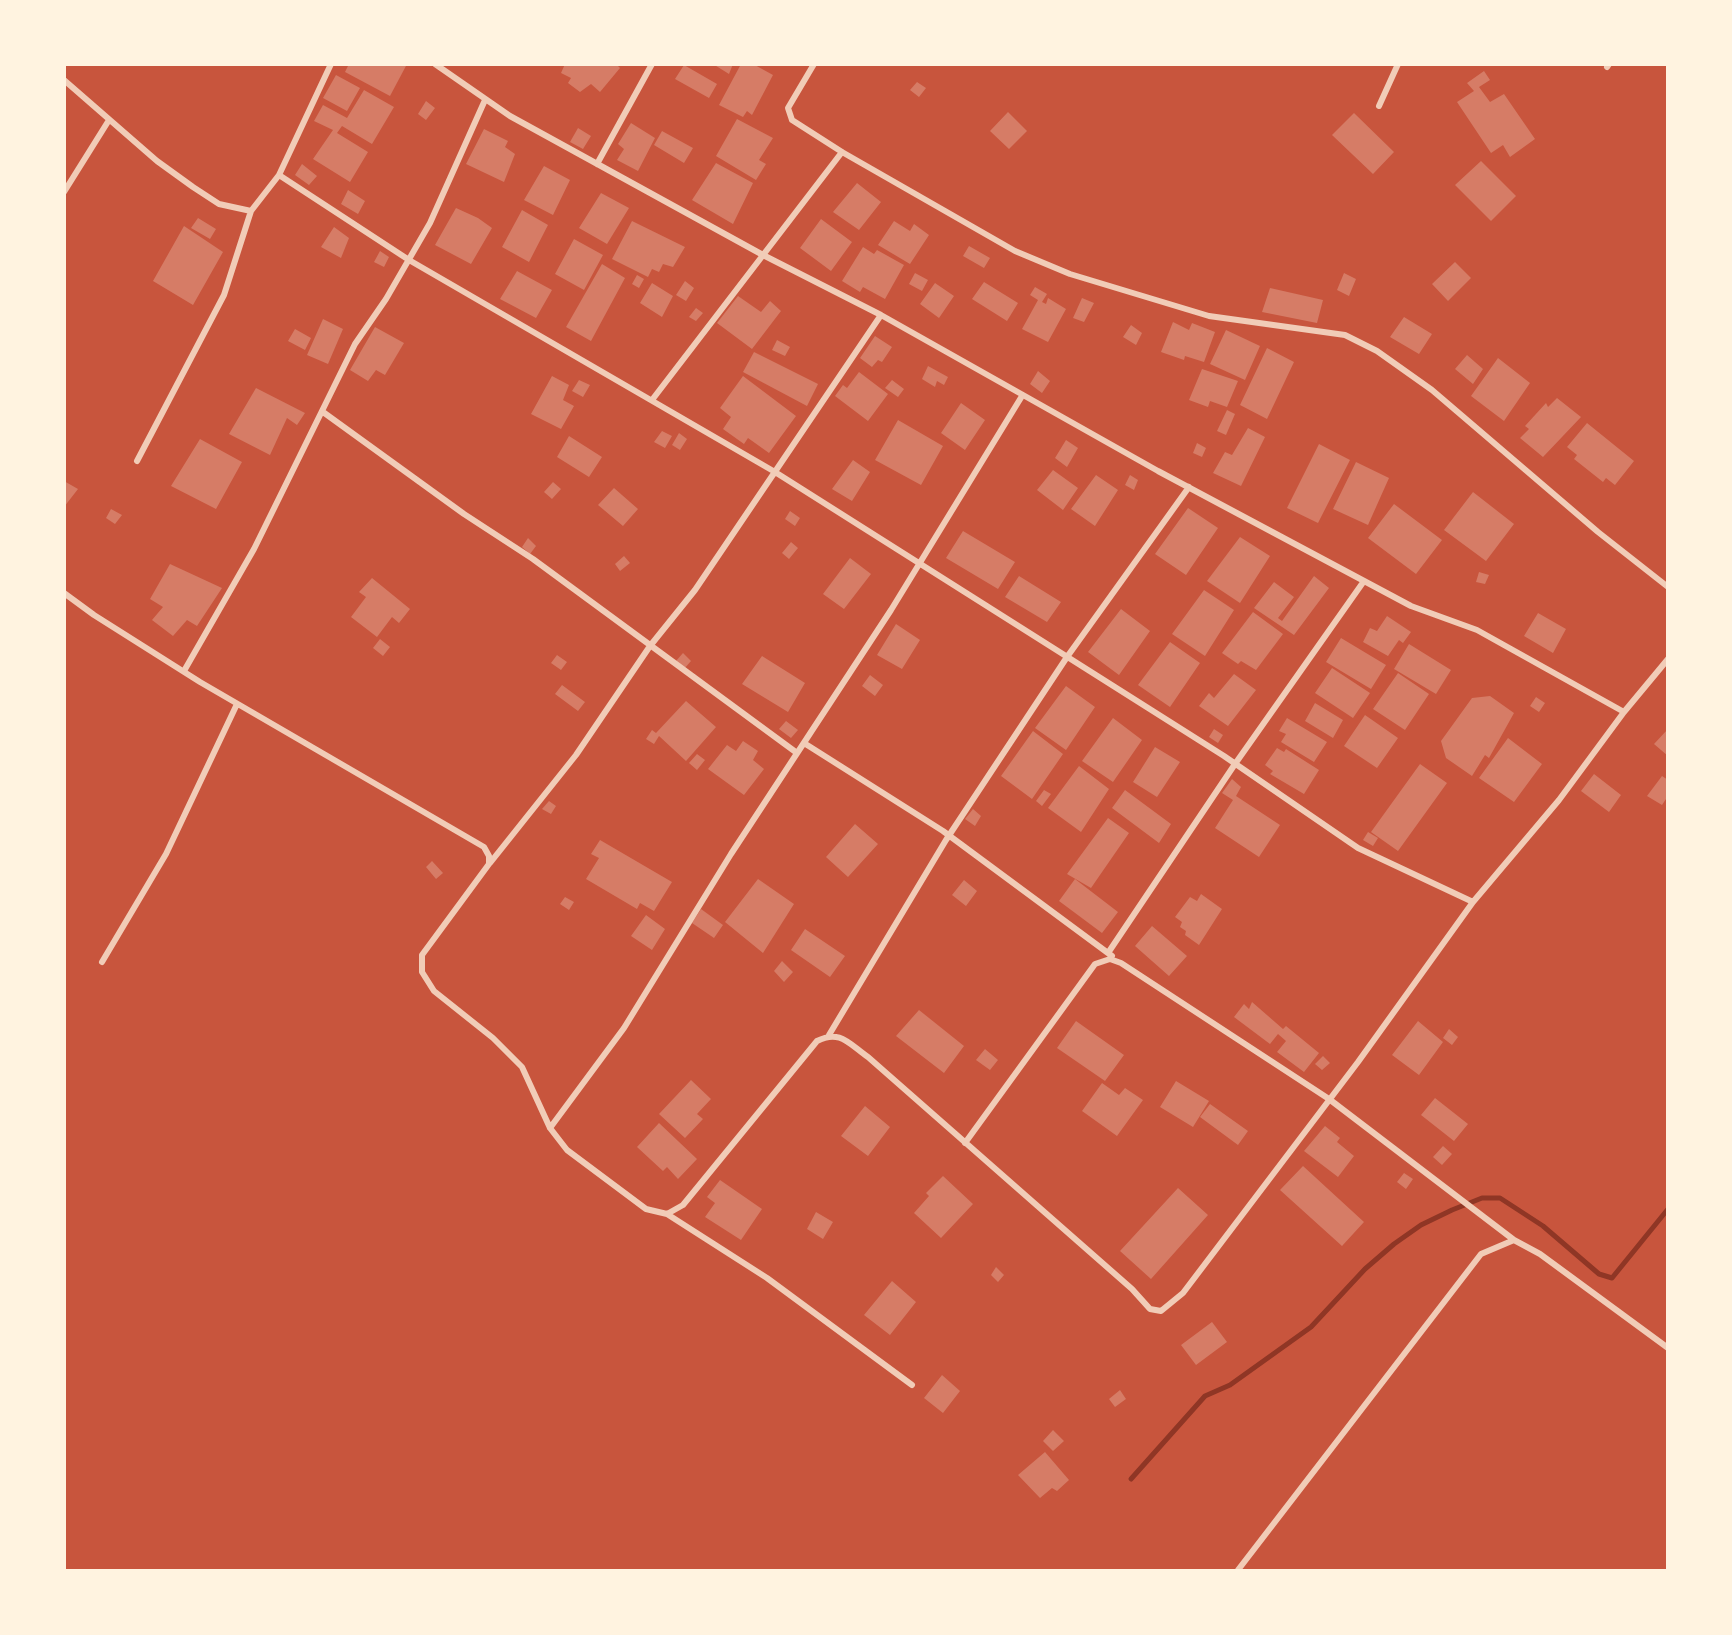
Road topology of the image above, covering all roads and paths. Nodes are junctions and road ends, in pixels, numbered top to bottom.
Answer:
1 (331, 64) edge
2 (435, 64) edge
3 (652, 64) edge
4 (814, 64) edge
5 (1398, 64) edge
6 (64, 80) edge
7 (485, 100) junction
8 (1379, 106) dead end
9 (110, 120) junction
10 (842, 152) junction
11 (597, 164) junction
12 (279, 175) junction
13 (64, 192) edge
14 (251, 211) junction
15 (763, 255) junction
16 (409, 260) junction
17 (881, 315) junction
18 (1022, 396) junction
19 (652, 400) junction
20 (323, 412) junction
21 (137, 461) dead end
22 (775, 472) junction
23 (1189, 487) junction
24 (919, 563) junction
25 (1364, 580) junction
26 (1668, 587) edge
27 (64, 593) edge
28 (650, 646) junction
29 (1067, 657) junction
30 (1668, 659) edge
31 (183, 671) junction
32 (237, 704) junction
33 (1624, 712) junction
34 (804, 743) junction
35 (797, 753) junction
36 (1235, 764) junction
37 (949, 835) junction
38 (489, 864) junction
39 (1473, 902) junction
40 (1108, 953) junction
41 (102, 962) dead end
42 (1121, 963) junction
43 (829, 1035) junction
44 (1329, 1100) junction
45 (550, 1128) junction
46 (965, 1143) junction
47 (667, 1214) junction
48 (1514, 1240) junction
49 (1668, 1348) edge
50 (912, 1385) dead end
51 (1238, 1570) edge

1 - 12 street
2 - 7 street
3 - 11 street
4 - 10 street
5 - 8 street
6 - 9 street
7 - 11 street
7 - 16 street
9 - 13 street
9 - 14 street
10 - 15 street
10 - 26 street
11 - 15 street
12 - 14 street
12 - 16 street
14 - 21 street
15 - 17 street
15 - 19 street
16 - 19 street
16 - 20 street
17 - 18 street
17 - 22 street
18 - 23 street
18 - 24 street
19 - 22 street
20 - 28 street
20 - 31 street
22 - 24 street
22 - 28 street
23 - 25 street
23 - 29 street
24 - 29 street
24 - 34 street
25 - 33 street
25 - 36 street
27 - 31 street
28 - 35 street
28 - 38 street
29 - 36 street
29 - 37 street
30 - 33 street
31 - 32 street
32 - 38 street
32 - 41 street
33 - 39 street
34 - 35 street
34 - 37 street
35 - 45 street
36 - 39 street
36 - 40 street
37 - 40 street
37 - 43 street
38 - 45 street
39 - 44 street
40 - 42 street
42 - 44 street
42 - 46 street
43 - 46 street
43 - 47 street
44 - 46 street
44 - 48 street
45 - 47 street
47 - 50 street
48 - 49 street
48 - 51 street

